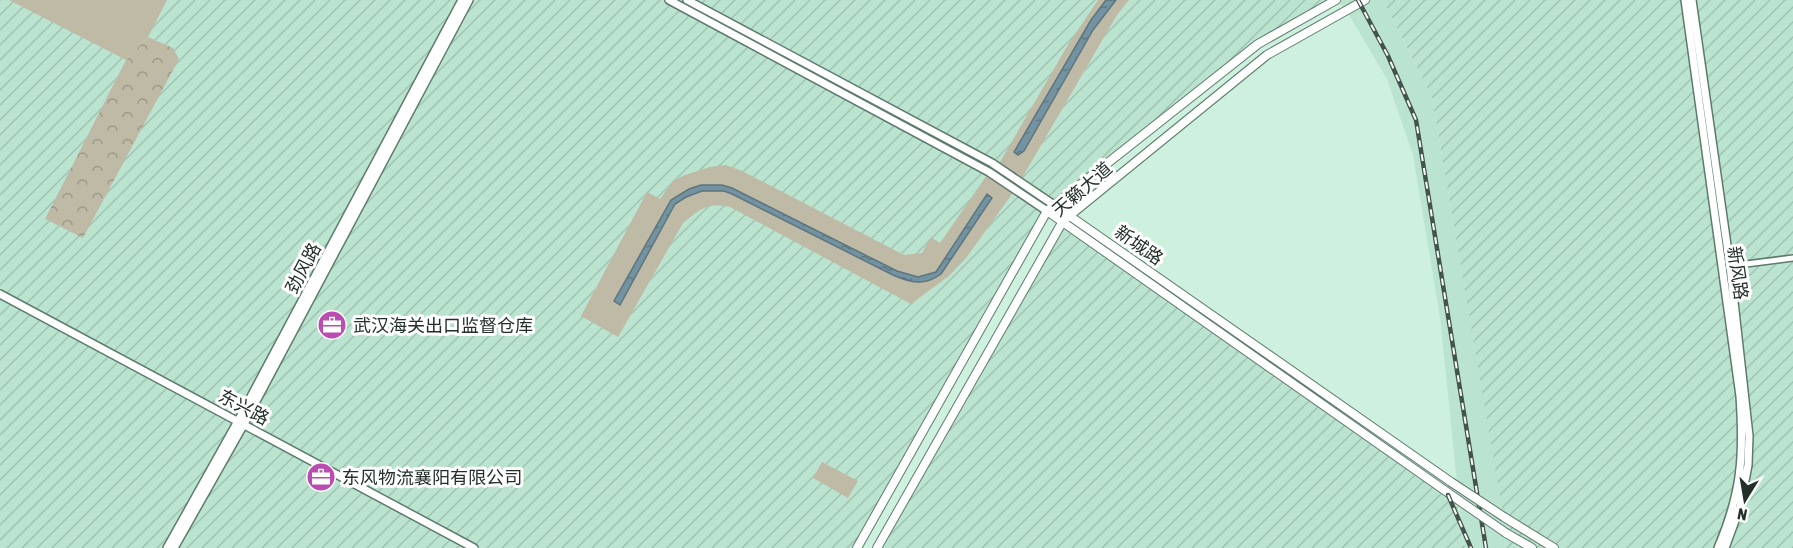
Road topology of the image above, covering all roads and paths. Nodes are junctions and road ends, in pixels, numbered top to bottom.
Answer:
1 (462, 0) edge
2 (469, 0) edge
3 (669, 0) edge
4 (687, 0) edge
5 (1335, 0) edge
6 (1365, 0) edge
7 (1685, 0) edge
8 (1692, 0) edge
9 (1054, 206) junction
10 (1047, 211) junction
11 (1070, 215) junction
12 (1063, 221) junction
13 (1793, 258) edge
14 (1730, 266) junction
15 (0, 294) edge
16 (241, 422) junction
17 (167, 548) edge
18 (174, 548) edge
19 (474, 548) edge
20 (857, 548) edge
21 (877, 548) edge
22 (1532, 548) edge
23 (1554, 548) edge
24 (1718, 548) edge
25 (1725, 548) edge

1 - 16 street, 劲风路
2 - 16 street, 劲风路
3 - 10 street, 新城路
4 - 9 street, 新城路
5 - 9 main road, 天籁大道
6 - 11 main road, 天籁大道
7 - 24 street, 新风路
8 - 14 street, 新风路
9 - 10 main road, 天籁大道
9 - 11 main road, 新城路
10 - 12 main road, 新城路
10 - 20 main road, 天籁大道
11 - 12 main road, 天籁大道
11 - 23 main road, 新城路, bridge
12 - 21 main road, 天籁大道
12 - 22 main road, 新城路, bridge
13 - 14 street
14 - 25 street, 新风路
15 - 16 street, 东兴路
16 - 17 street, 劲风路
16 - 18 street, 劲风路
16 - 19 street, 东兴路

